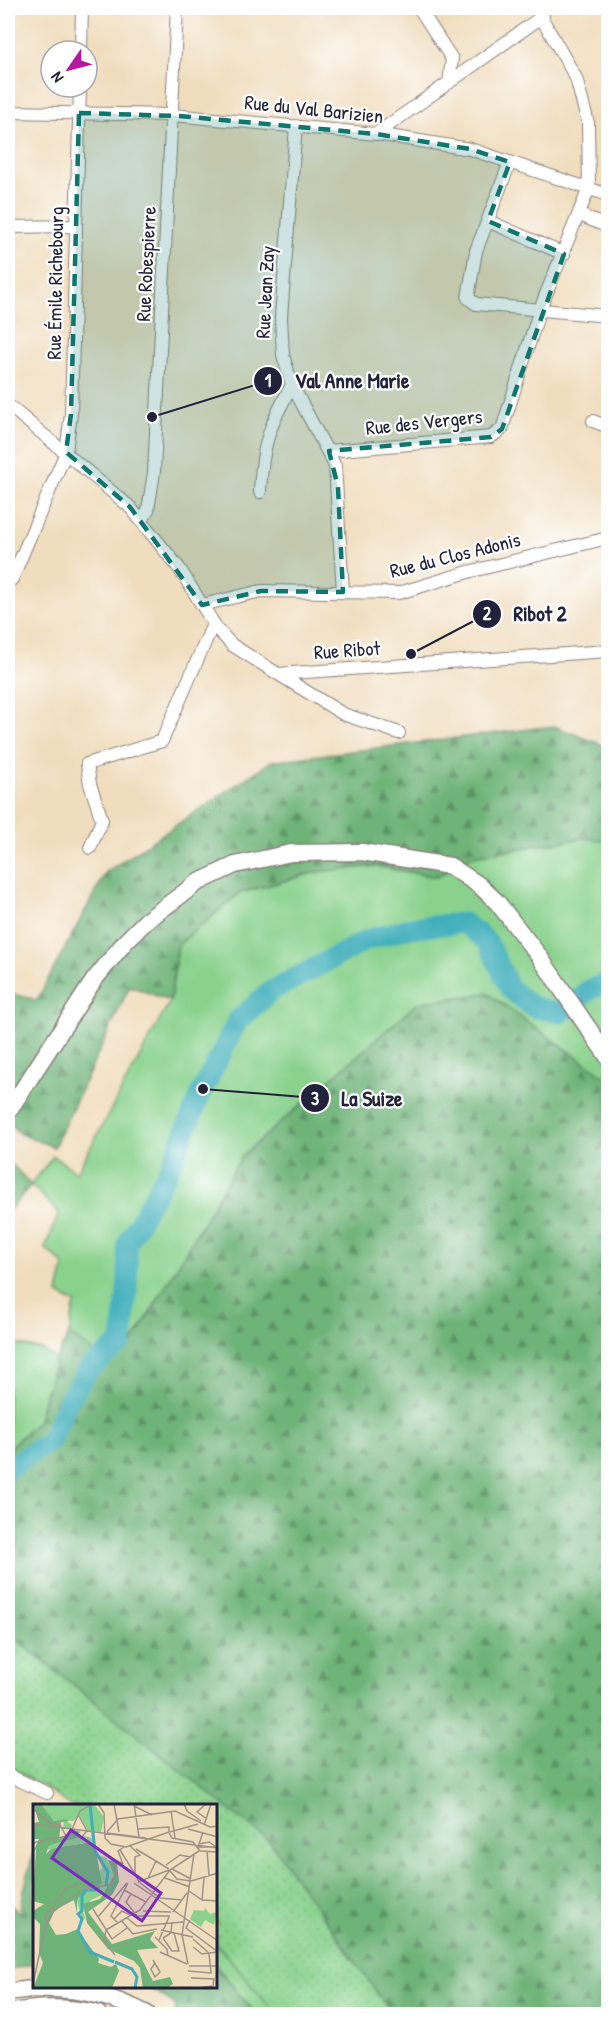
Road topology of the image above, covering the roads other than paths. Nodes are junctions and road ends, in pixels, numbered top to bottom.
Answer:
1 (82, 8) edge
2 (177, 8) edge
3 (419, 8) edge
4 (539, 12) edge
5 (81, 39) edge
6 (449, 82) junction
7 (80, 99) edge
8 (8, 112) edge
9 (80, 113) junction
10 (173, 115) junction
11 (296, 126) junction
12 (376, 134) junction
13 (510, 162) junction
14 (589, 188) junction
15 (609, 195) edge
16 (580, 215) junction
17 (488, 220) junction
18 (76, 226) junction
19 (8, 227) edge
20 (609, 227) edge
21 (564, 254) junction
22 (540, 309) junction
23 (609, 316) edge
24 (292, 385) junction
25 (8, 405) edge
26 (593, 421) dead end
27 (609, 427) edge
28 (329, 451) junction
29 (66, 452) junction
30 (260, 492) dead end
31 (142, 520) junction
32 (609, 538) edge
33 (8, 582) edge
34 (343, 592) junction
35 (202, 605) junction
36 (213, 624) junction
37 (609, 651) edge
38 (279, 674) junction
39 (399, 733) dead end
40 (90, 848) dead end
41 (609, 1057) edge
42 (8, 1112) edge
43 (8, 1775) edge
44 (47, 1793) dead end
45 (8, 1992) edge
46 (50, 2008) junction
47 (8, 2013) edge
48 (72, 2014) edge
49 (98, 2014) edge
50 (147, 2014) edge

1 - 5 street
2 - 10 street, Rue Robespierre
3 - 6 street
4 - 6 street
4 - 14 street, Rue des Vergers
6 - 12 street
7 - 9 street, Rue Émile Richebourg
8 - 9 street, Rue du Val Barizien
9 - 10 street, Rue du Val Barizien
9 - 18 street, Rue Émile Richebourg
10 - 11 street, Rue du Val Barizien
10 - 31 street, Rue Robespierre
11 - 12 street, Rue du Val Barizien
11 - 24 street, Rue Jean Zay
12 - 13 street, Rue du Val Barizien
13 - 14 street, Rue du Val Barizien
13 - 17 street
14 - 15 street, Rue du Val Barizien
14 - 16 street, Rue des Vergers
16 - 20 street
16 - 21 street, Rue des Vergers
17 - 21 street
17 - 22 street
18 - 19 street
18 - 29 street, Rue Émile Richebourg
21 - 22 street, Rue des Vergers
22 - 23 street
22 - 28 street, Rue des Vergers
24 - 28 street, Rue Jean Zay
24 - 30 street
25 - 29 street
26 - 27 street
28 - 34 street, Rue Jean Zay
29 - 31 street
29 - 33 street, Rue Émile Richebourg
31 - 35 street
32 - 34 street, Rue du Clos Adonis
34 - 35 street, Rue du Clos Adonis
35 - 36 street
36 - 38 street
36 - 40 street
37 - 38 street, Rue Ribot
38 - 39 street
41 - 42 main road
43 - 44 street
45 - 50 main road
46 - 47 main road
46 - 48 street
46 - 49 main road

